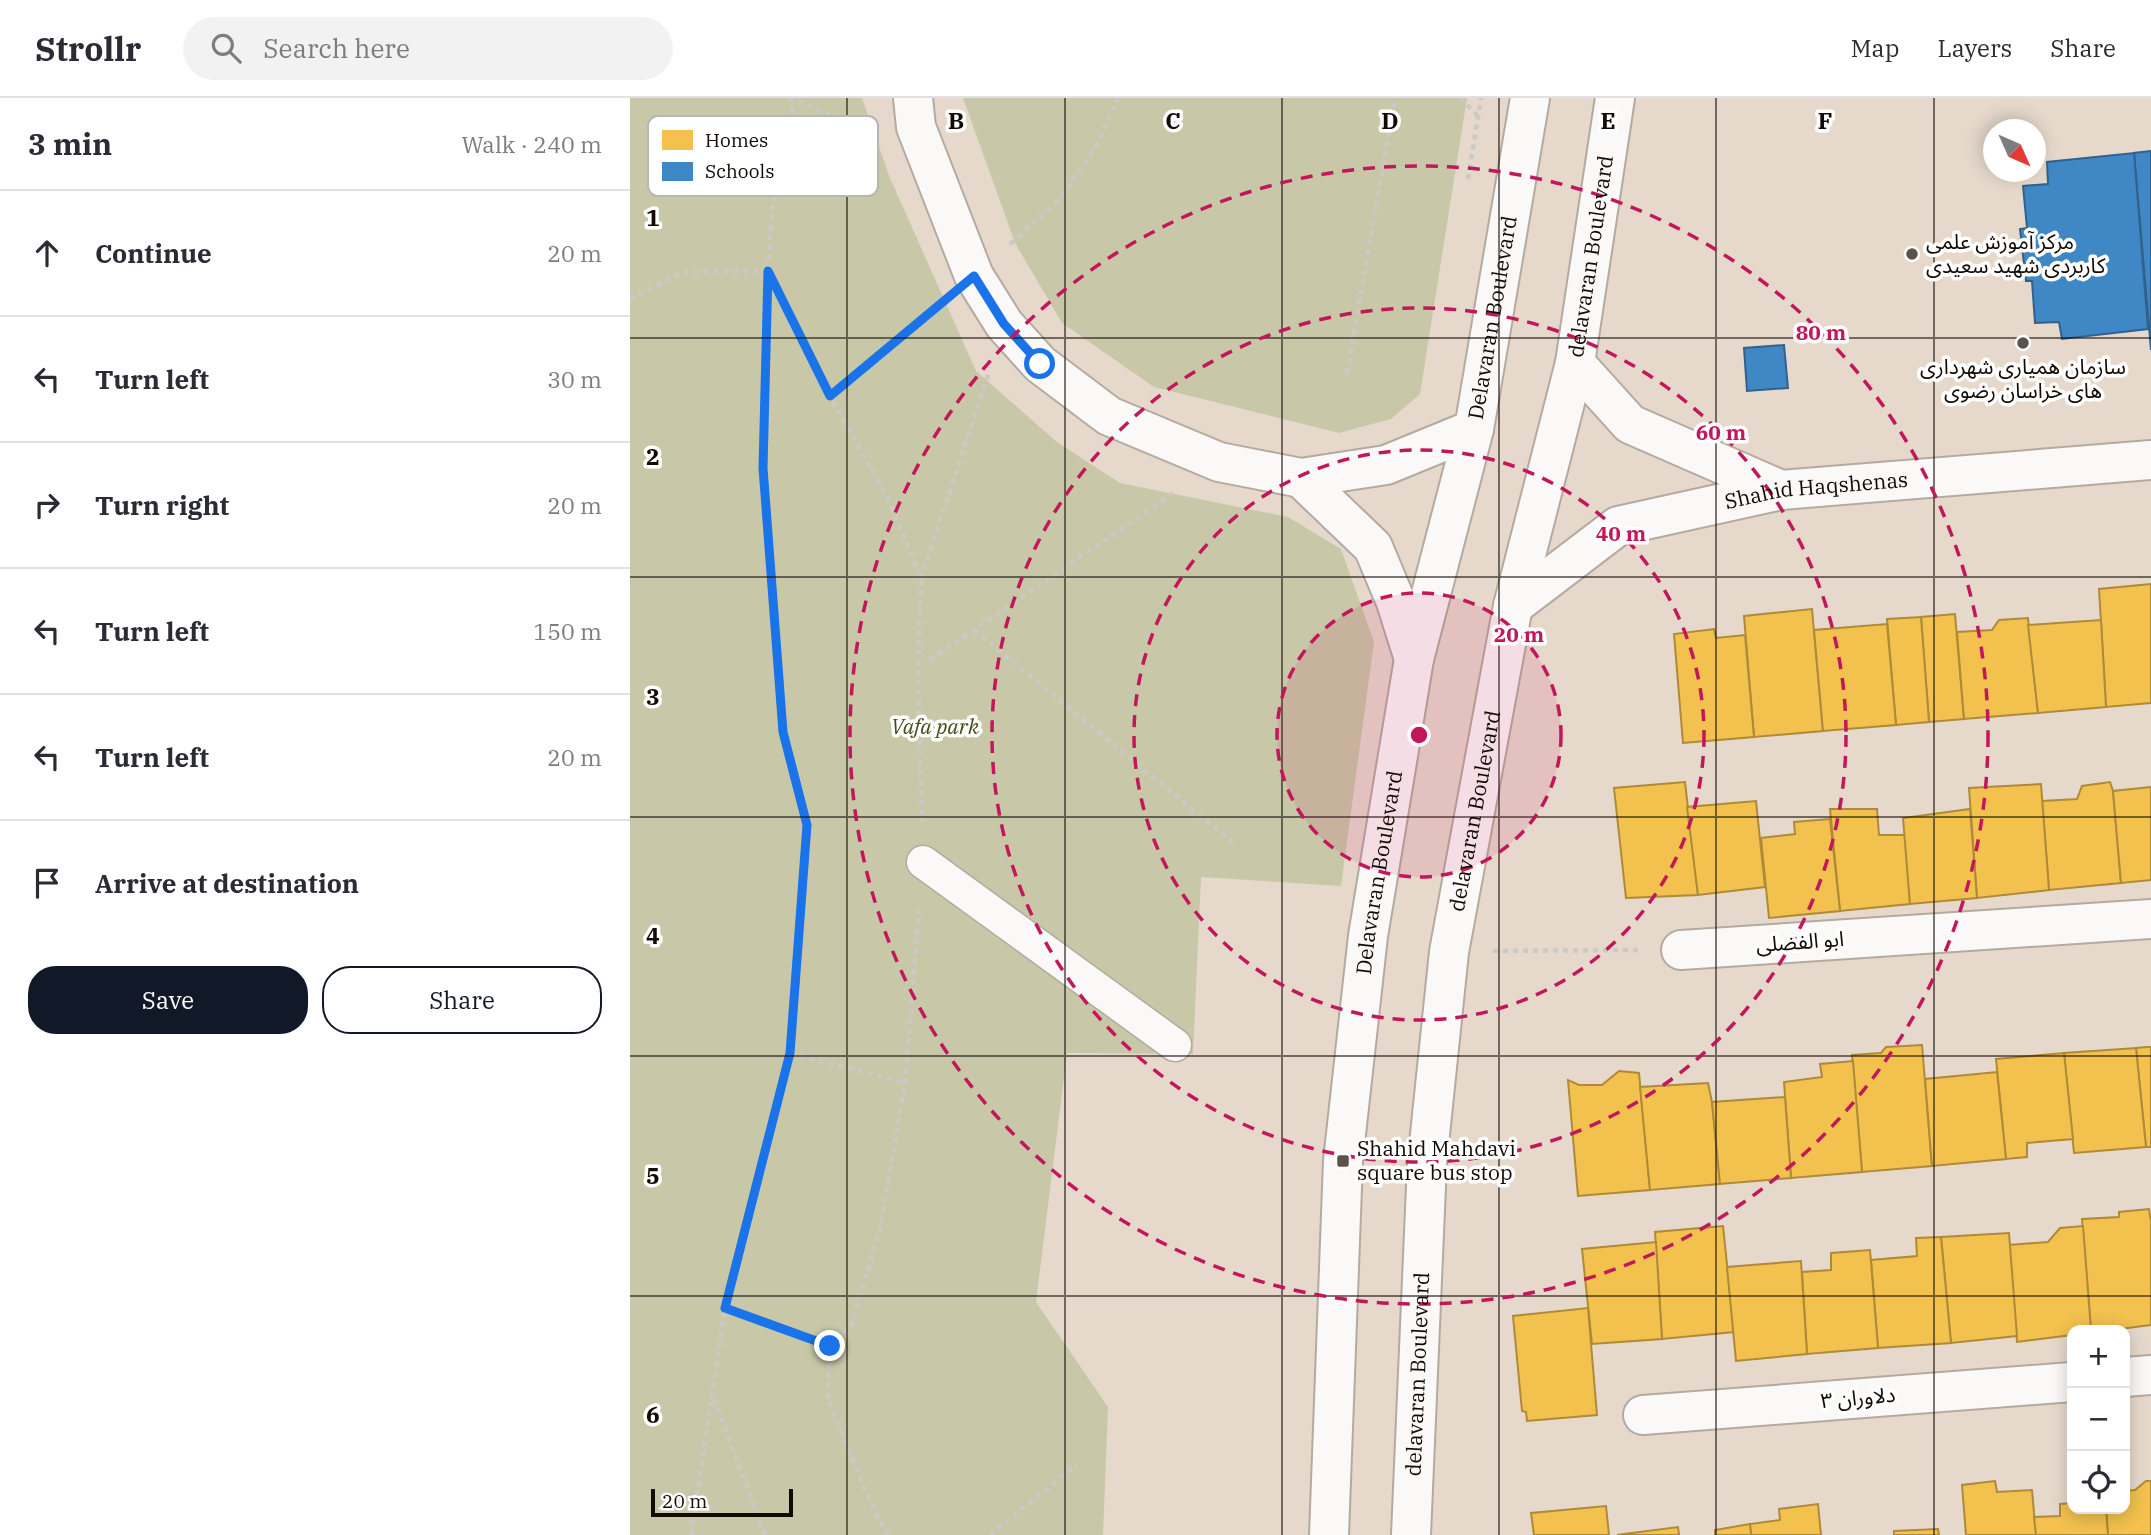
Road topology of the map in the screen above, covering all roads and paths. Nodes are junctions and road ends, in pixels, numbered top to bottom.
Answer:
1 (1118, 98) edge
2 (1395, 98) edge
3 (1460, 98) edge
4 (1530, 98) edge
5 (1615, 98) edge
6 (791, 100) edge
7 (914, 112) edge
8 (830, 116) edge
9 (1478, 116) dead end
10 (878, 121) edge
11 (774, 196) edge
12 (768, 271) junction
13 (974, 276) junction
14 (630, 299) edge
15 (1004, 324) junction
16 (1575, 363) junction
17 (1347, 373) dead end
18 (1474, 429) junction
19 (2151, 460) edge
20 (1219, 462) junction
21 (1301, 478) junction
22 (1781, 489) junction
23 (921, 579) dead end
24 (1513, 606) junction
25 (974, 630) junction
26 (1415, 659) junction
27 (930, 660) dead end
28 (1236, 845) dead end
29 (923, 862) dead end
30 (2151, 919) edge
31 (1681, 950) joint
32 (1449, 952) junction
33 (1175, 1045) dead end
34 (790, 1053) junction
35 (905, 1083) dead end
36 (725, 1308) junction
37 (2151, 1375) edge
38 (2130, 1377) edge
39 (2067, 1382) edge
40 (713, 1398) junction
41 (1643, 1415) dead end
42 (1077, 1464) dead end
43 (691, 1535) edge
44 (765, 1535) edge
45 (888, 1535) edge
46 (989, 1535) edge
47 (1329, 1535) edge
48 (1411, 1535) edge

1 - 13 path
2 - 17 path
3 - 9 path
4 - 18 street, Delavaran Boulevard
5 - 16 street, delavaran Boulevard
6 - 8 path
7 - 10 path
7 - 13 street
11 - 12 path
12 - 13 path
12 - 14 path
12 - 34 path
13 - 15 street
15 - 20 street
15 - 23 path
16 - 22 street
16 - 24 street, delavaran Boulevard
18 - 21 street
18 - 26 street, Delavaran Boulevard
19 - 22 street, Shahid Haqshenas
20 - 21 street
20 - 25 path
21 - 26 street
22 - 24 street, Shahid Haqshenas
24 - 32 street, delavaran Boulevard
25 - 27 path
25 - 28 path
26 - 47 street, Delavaran Boulevard
29 - 33 street
30 - 31 street, ابو الفضلی
31 - 32 path
32 - 48 street, delavaran Boulevard
34 - 35 path
34 - 36 path
36 - 40 path
36 - 45 path
37 - 38 street
39 - 41 street, دلاوران ۳
40 - 43 path
40 - 44 path
42 - 46 path

